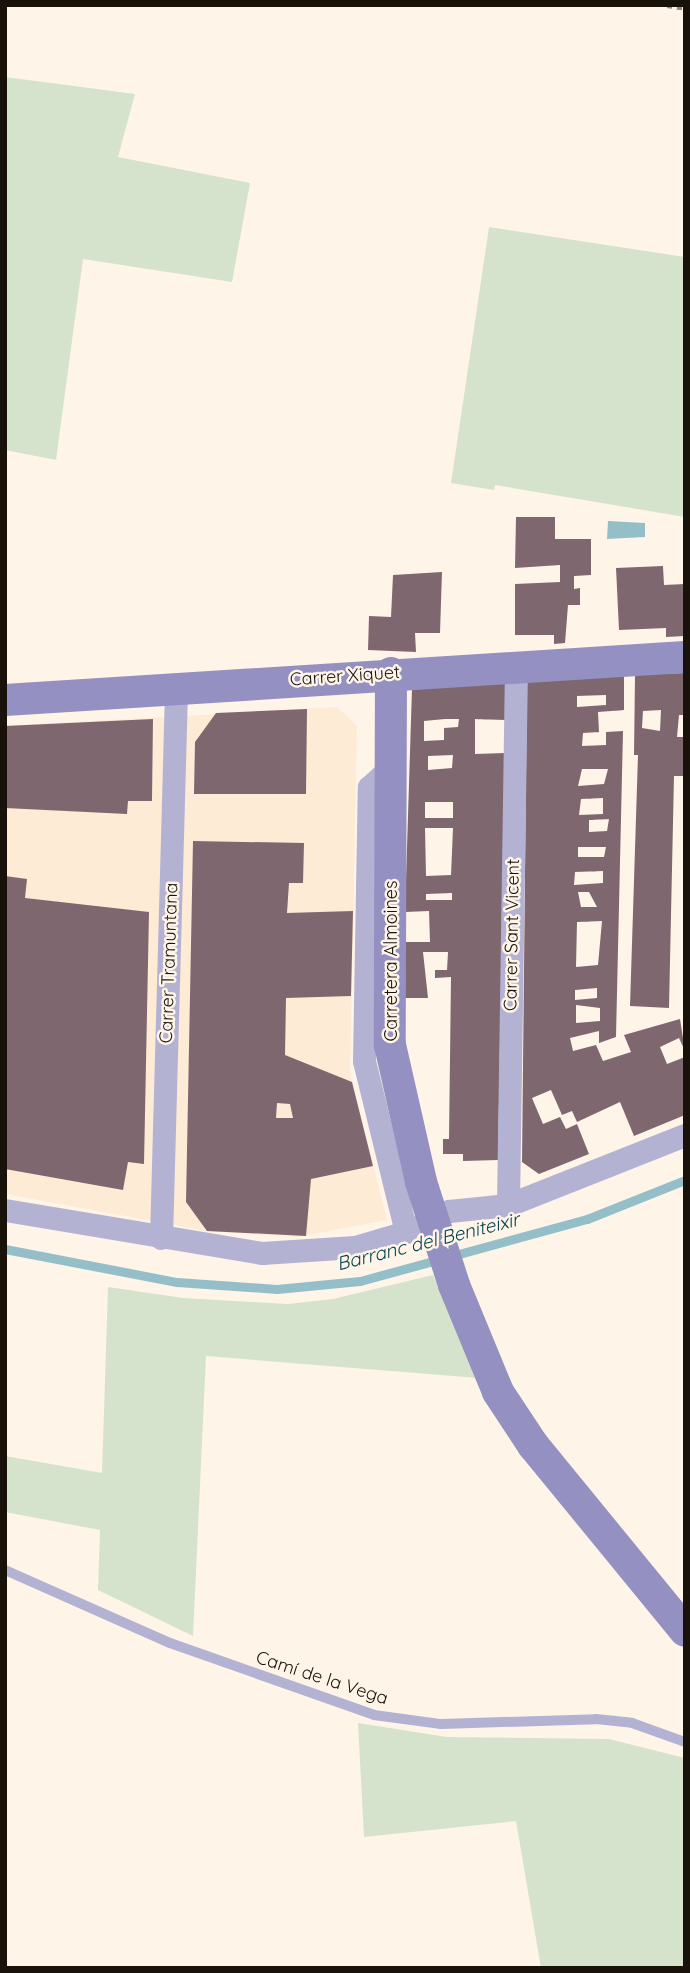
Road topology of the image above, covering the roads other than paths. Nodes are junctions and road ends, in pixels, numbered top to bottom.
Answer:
1 (685, 657) edge
2 (516, 665) junction
3 (391, 673) junction
4 (176, 689) junction
5 (5, 699) edge
6 (685, 1135) edge
7 (508, 1205) junction
8 (5, 1210) edge
9 (427, 1231) junction
10 (161, 1238) junction
11 (5, 1570) edge
12 (685, 1631) edge
13 (685, 1742) edge

1 - 2 street, Carrer Xiquet
2 - 3 street, Carrer Xiquet
2 - 7 street, Carrer Sant Vicent
3 - 4 street, Carrer Xiquet
3 - 9 street, Carretera Almoines
4 - 5 street, Carrer Xiquet
4 - 10 street, Carrer Tramuntana
6 - 7 street
7 - 9 street
8 - 10 street
9 - 10 street
9 - 12 street, Carretera Almoines
11 - 13 lane, Camí de la Vega

